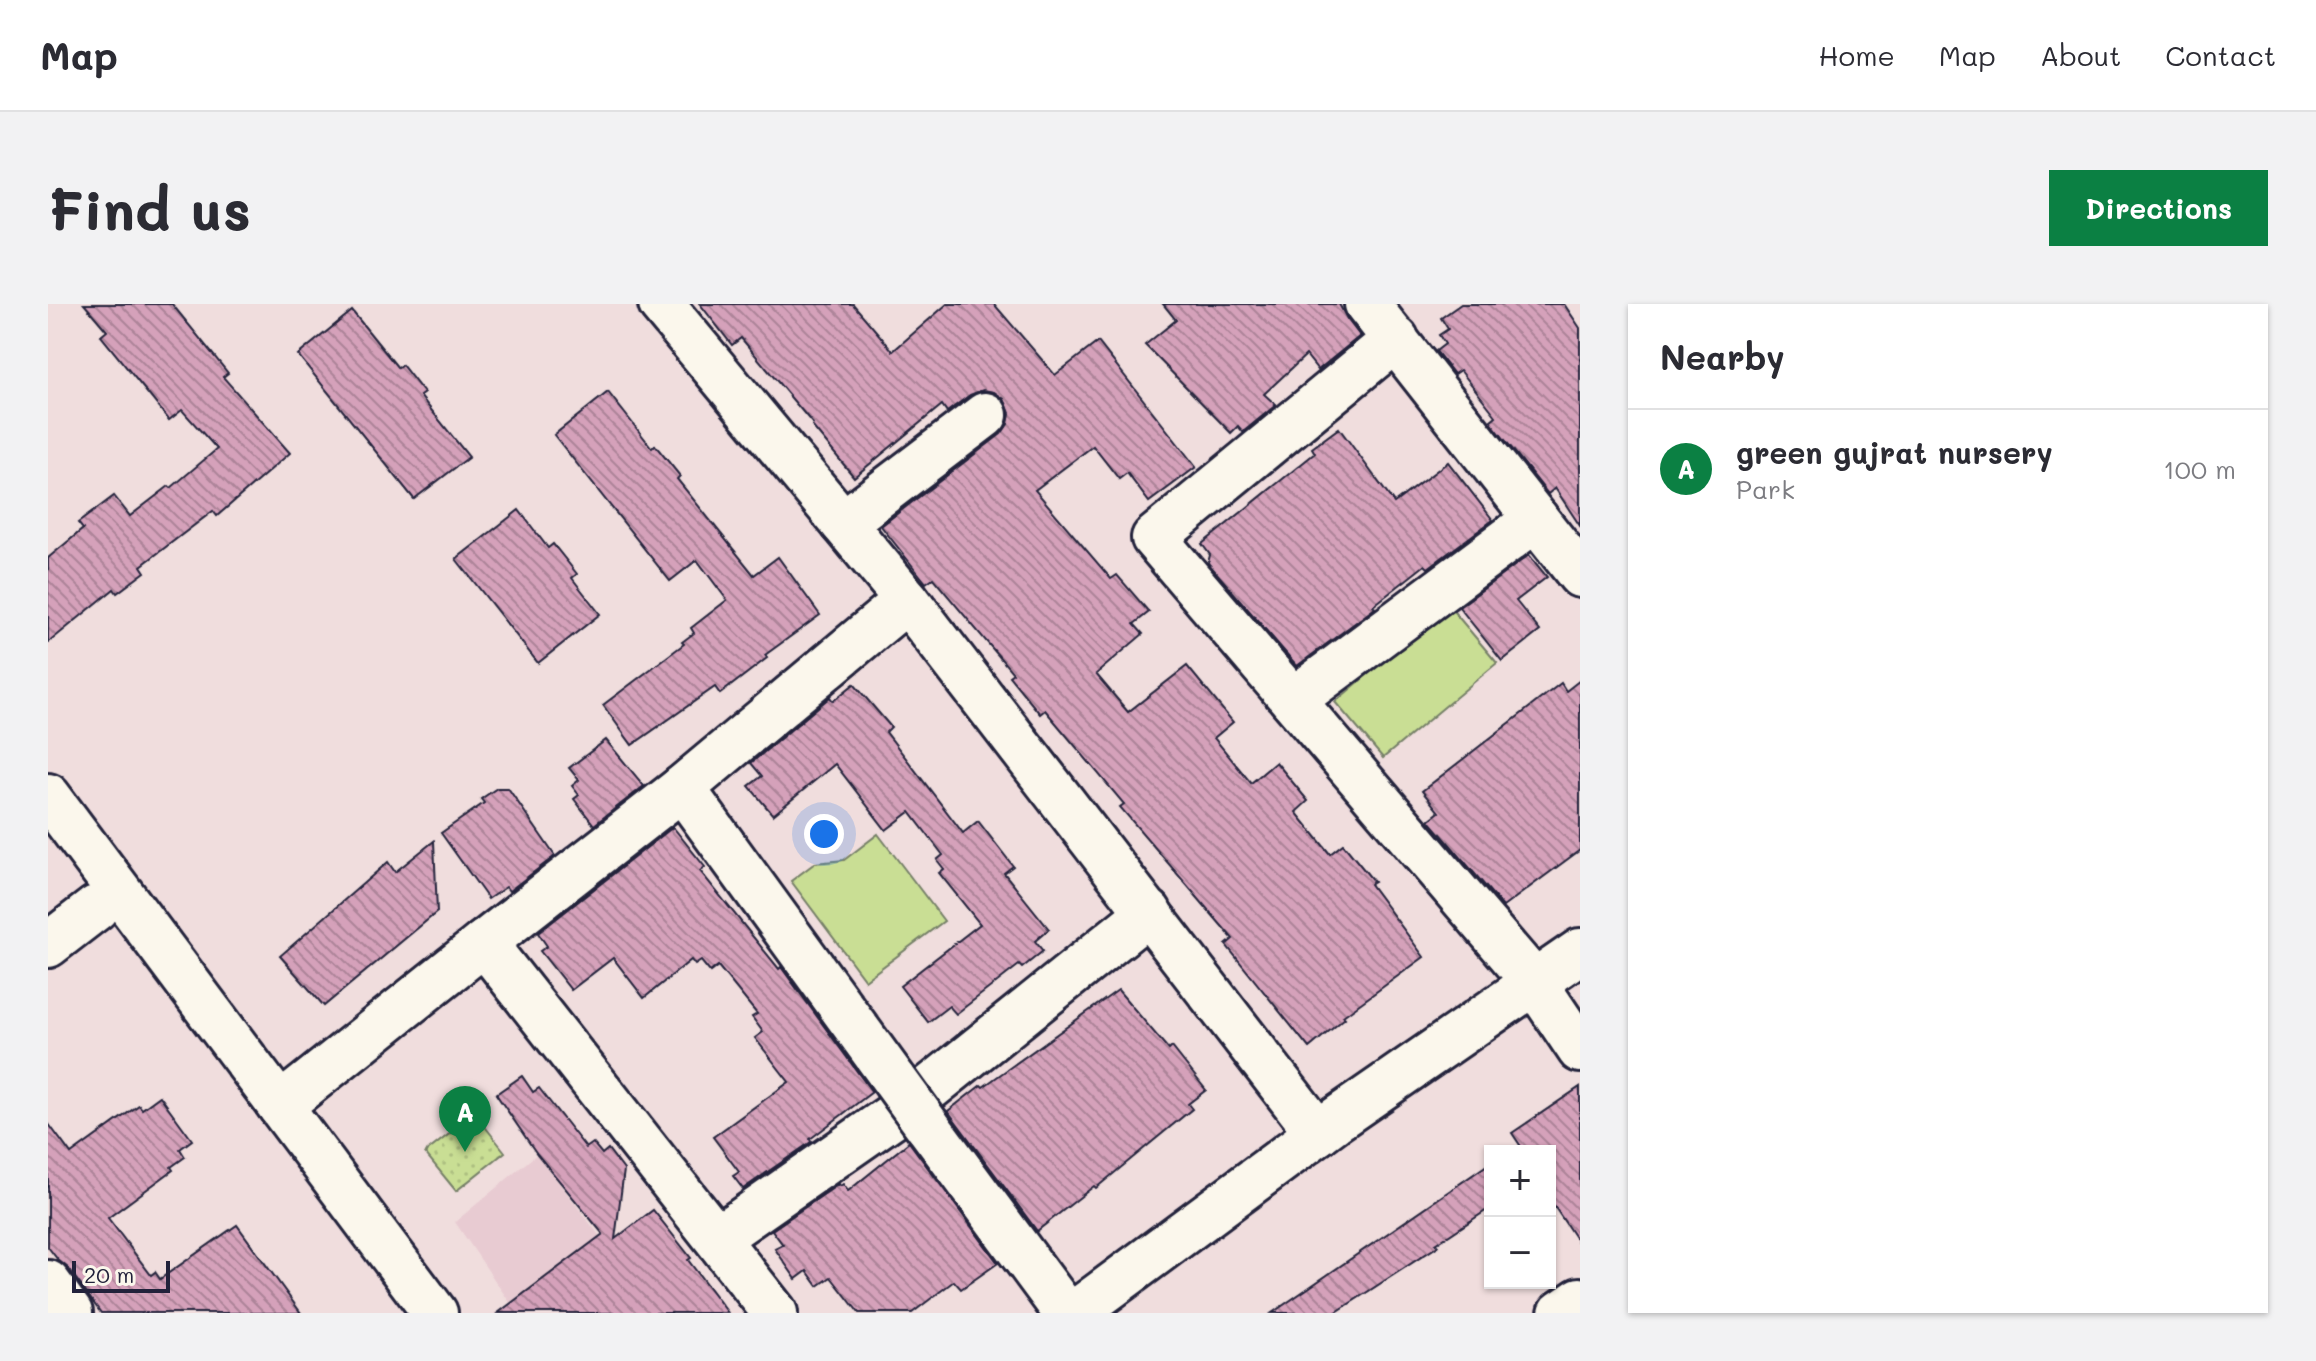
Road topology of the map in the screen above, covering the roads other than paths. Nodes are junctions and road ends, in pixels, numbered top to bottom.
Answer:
1 (661, 304) edge
2 (1367, 304) edge
3 (1396, 339) junction
4 (985, 415) dead end
5 (1536, 519) junction
6 (843, 523) junction
7 (1580, 575) edge
8 (907, 600) junction
9 (1293, 700) junction
10 (682, 788) junction
11 (48, 796) edge
12 (48, 843) edge
13 (96, 908) junction
14 (1149, 912) junction
15 (484, 943) junction
16 (48, 945) edge
17 (1580, 951) edge
18 (1535, 983) junction
19 (1580, 1050) edge
20 (280, 1106) junction
21 (1318, 1133) junction
22 (717, 1238) junction
23 (48, 1283) edge
24 (1580, 1300) edge
25 (1089, 1309) edge
26 (70, 1313) edge
27 (398, 1313) edge
28 (435, 1313) edge
29 (775, 1313) edge
30 (1561, 1313) edge

1 - 6 street
2 - 3 street
3 - 5 street
3 - 9 street
4 - 6 street
5 - 7 street
5 - 9 street
6 - 8 street
8 - 10 street
8 - 14 street
9 - 18 street
10 - 15 street
10 - 25 street, bridge
11 - 20 street
12 - 13 street
13 - 16 street
13 - 27 street
14 - 21 street
14 - 22 street
15 - 20 street
15 - 22 street
17 - 18 street
18 - 19 street
18 - 21 street
20 - 28 street
21 - 25 street
22 - 29 street
23 - 26 street
24 - 30 street

